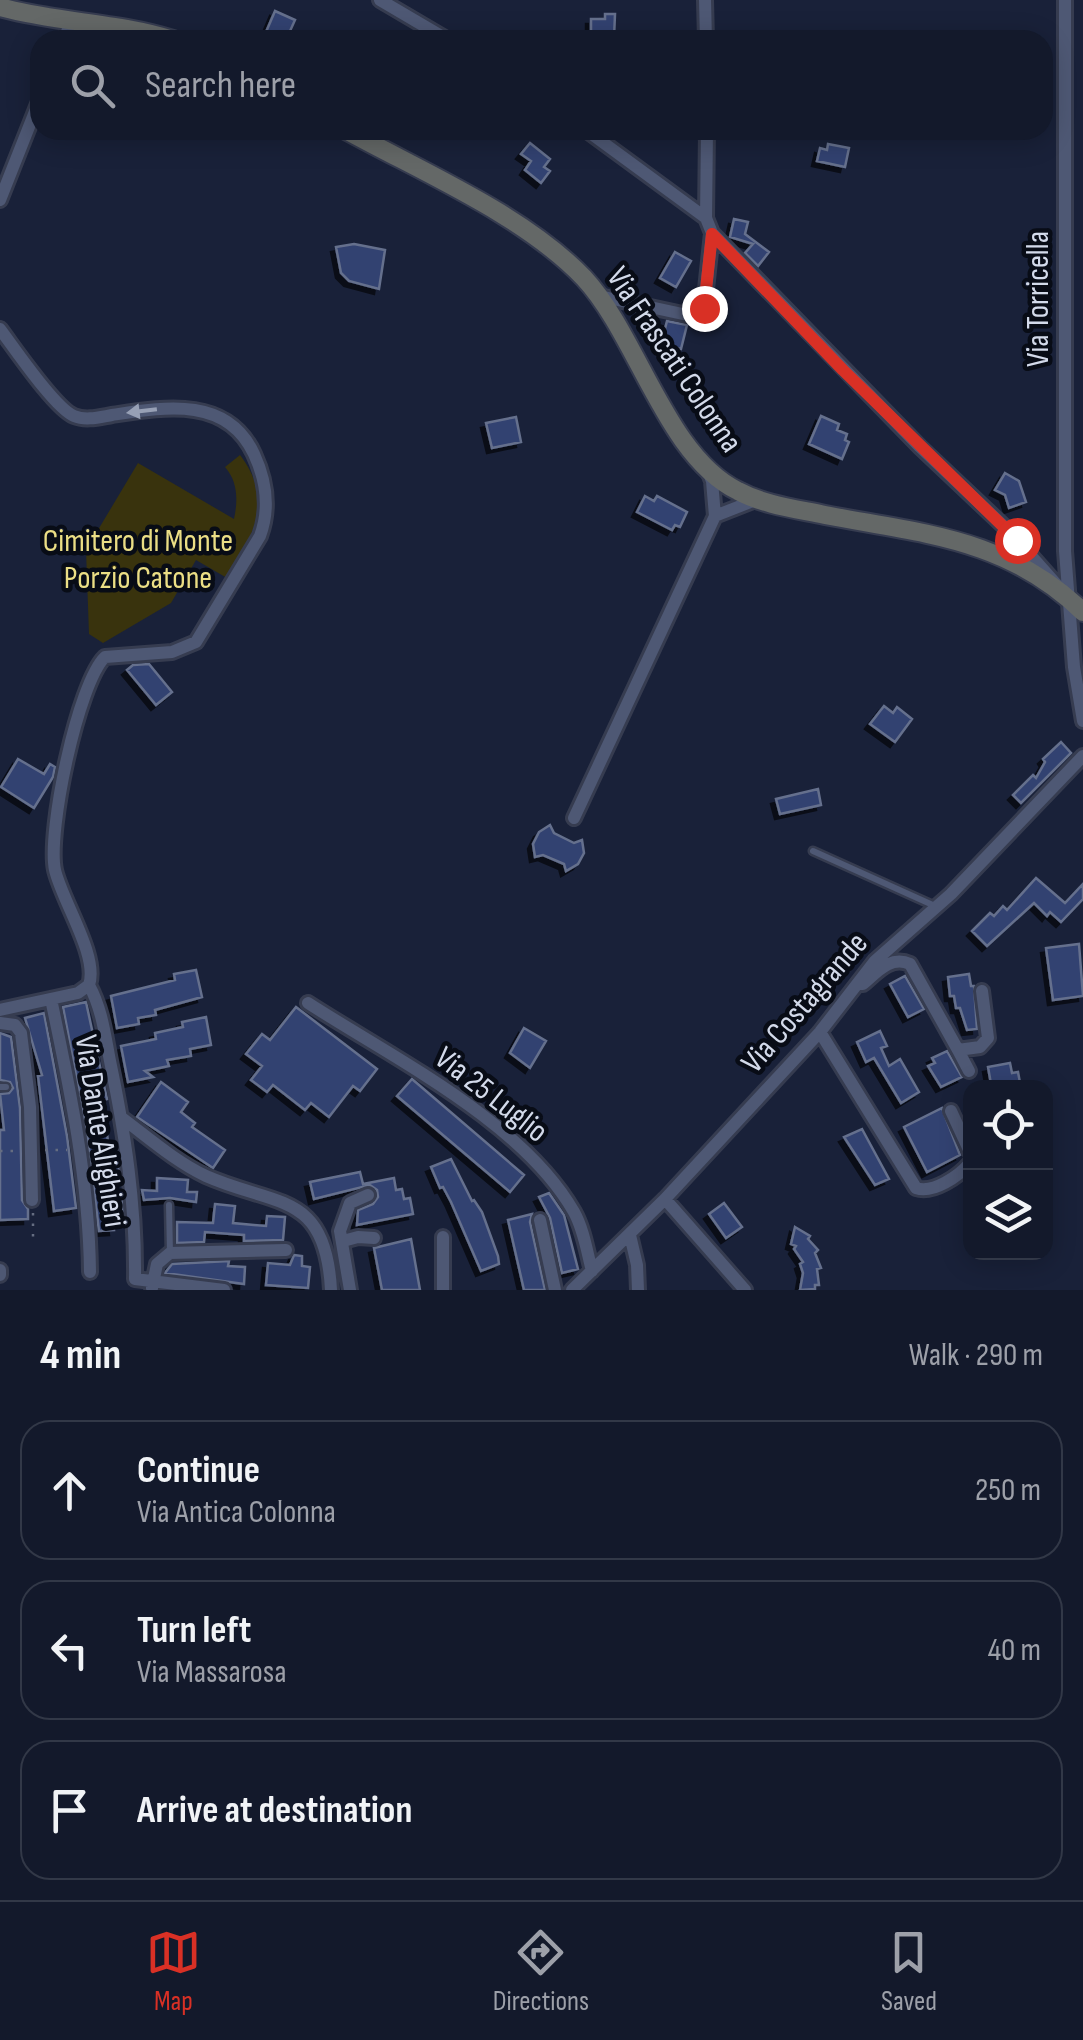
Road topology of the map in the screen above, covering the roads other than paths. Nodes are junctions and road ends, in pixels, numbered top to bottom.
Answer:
1 (380, 0) edge
2 (705, 0) edge
3 (1064, 0) edge
4 (0, 7) edge
5 (71, 21) junction
6 (68, 30) edge
7 (138, 30) edge
8 (431, 30) edge
9 (706, 30) edge
10 (30, 124) edge
11 (364, 140) edge
12 (600, 140) edge
13 (707, 140) edge
14 (0, 200) edge
15 (706, 218) junction
16 (712, 234) junction
17 (599, 296) junction
18 (0, 329) edge
19 (706, 466) junction
20 (758, 499) junction
21 (715, 516) junction
22 (1069, 598) junction
23 (1083, 612) edge
24 (1083, 722) edge
25 (1083, 756) edge
26 (574, 818) dead end
27 (813, 851) dead end
28 (938, 907) junction
29 (89, 986) junction
30 (982, 991) dead end
31 (50, 999) junction
32 (842, 1002) junction
33 (308, 1003) dead end
34 (0, 1010) edge
35 (0, 1023) edge
36 (820, 1032) junction
37 (958, 1050) junction
38 (969, 1072) dead end
39 (951, 1111) dead end
40 (122, 1118) junction
41 (963, 1137) edge
42 (964, 1170) edge
43 (368, 1195) dead end
44 (665, 1199) junction
45 (32, 1200) road end
46 (169, 1205) dead end
47 (540, 1220) dead end
48 (630, 1234) junction
49 (442, 1237) dead end
50 (374, 1238) dead end
51 (342, 1242) junction
52 (286, 1250) dead end
53 (170, 1252) junction
54 (90, 1272) dead end
55 (592, 1272) junction
56 (152, 1286) edge
57 (224, 1290) edge
58 (332, 1290) edge
59 (350, 1290) edge
60 (444, 1290) edge
61 (555, 1290) edge
62 (572, 1290) edge
63 (638, 1290) edge
64 (745, 1290) edge

1 - 8 street
2 - 9 street
3 - 22 street, Via Torricella
4 - 5 street
5 - 6 street
5 - 7 street
10 - 14 street
11 - 17 street, Via Frascati Colonna
12 - 15 street
13 - 15 street
15 - 16 street
16 - 17 street
16 - 22 street
17 - 19 street, Via Frascati Colonna
29 -> 18 street
19 - 20 street, Via Frascati Colonna
19 - 21 street
20 - 21 street
20 - 22 street, Via Frascati Colonna
21 - 26 street
22 - 23 street, Via Frascati Colonna
22 - 24 street
25 - 28 street, Via Costagrande
27 - 28 lane
28 - 32 street, Via Costagrande
29 - 31 street
29 - 40 street
30 - 37 street
31 - 34 street
31 - 54 street, Via Dante Alighieri
32 - 36 street, Via Costagrande
32 - 37 street
33 - 55 street, Via 25 Luglio
35 - 45 street
36 - 42 street
36 - 44 street, Via Costagrande
37 - 38 street
39 - 41 street
40 - 56 street
40 - 58 street
43 - 51 street
44 - 48 street, Via Costagrande
44 - 64 street
46 - 53 lane
47 - 61 street
48 - 55 street, Via Costagrande
48 - 63 street
49 - 60 street
50 - 51 street
51 - 59 street
52 - 53 street
53 - 56 street
55 - 62 street, Via Costagrande
56 - 57 street

